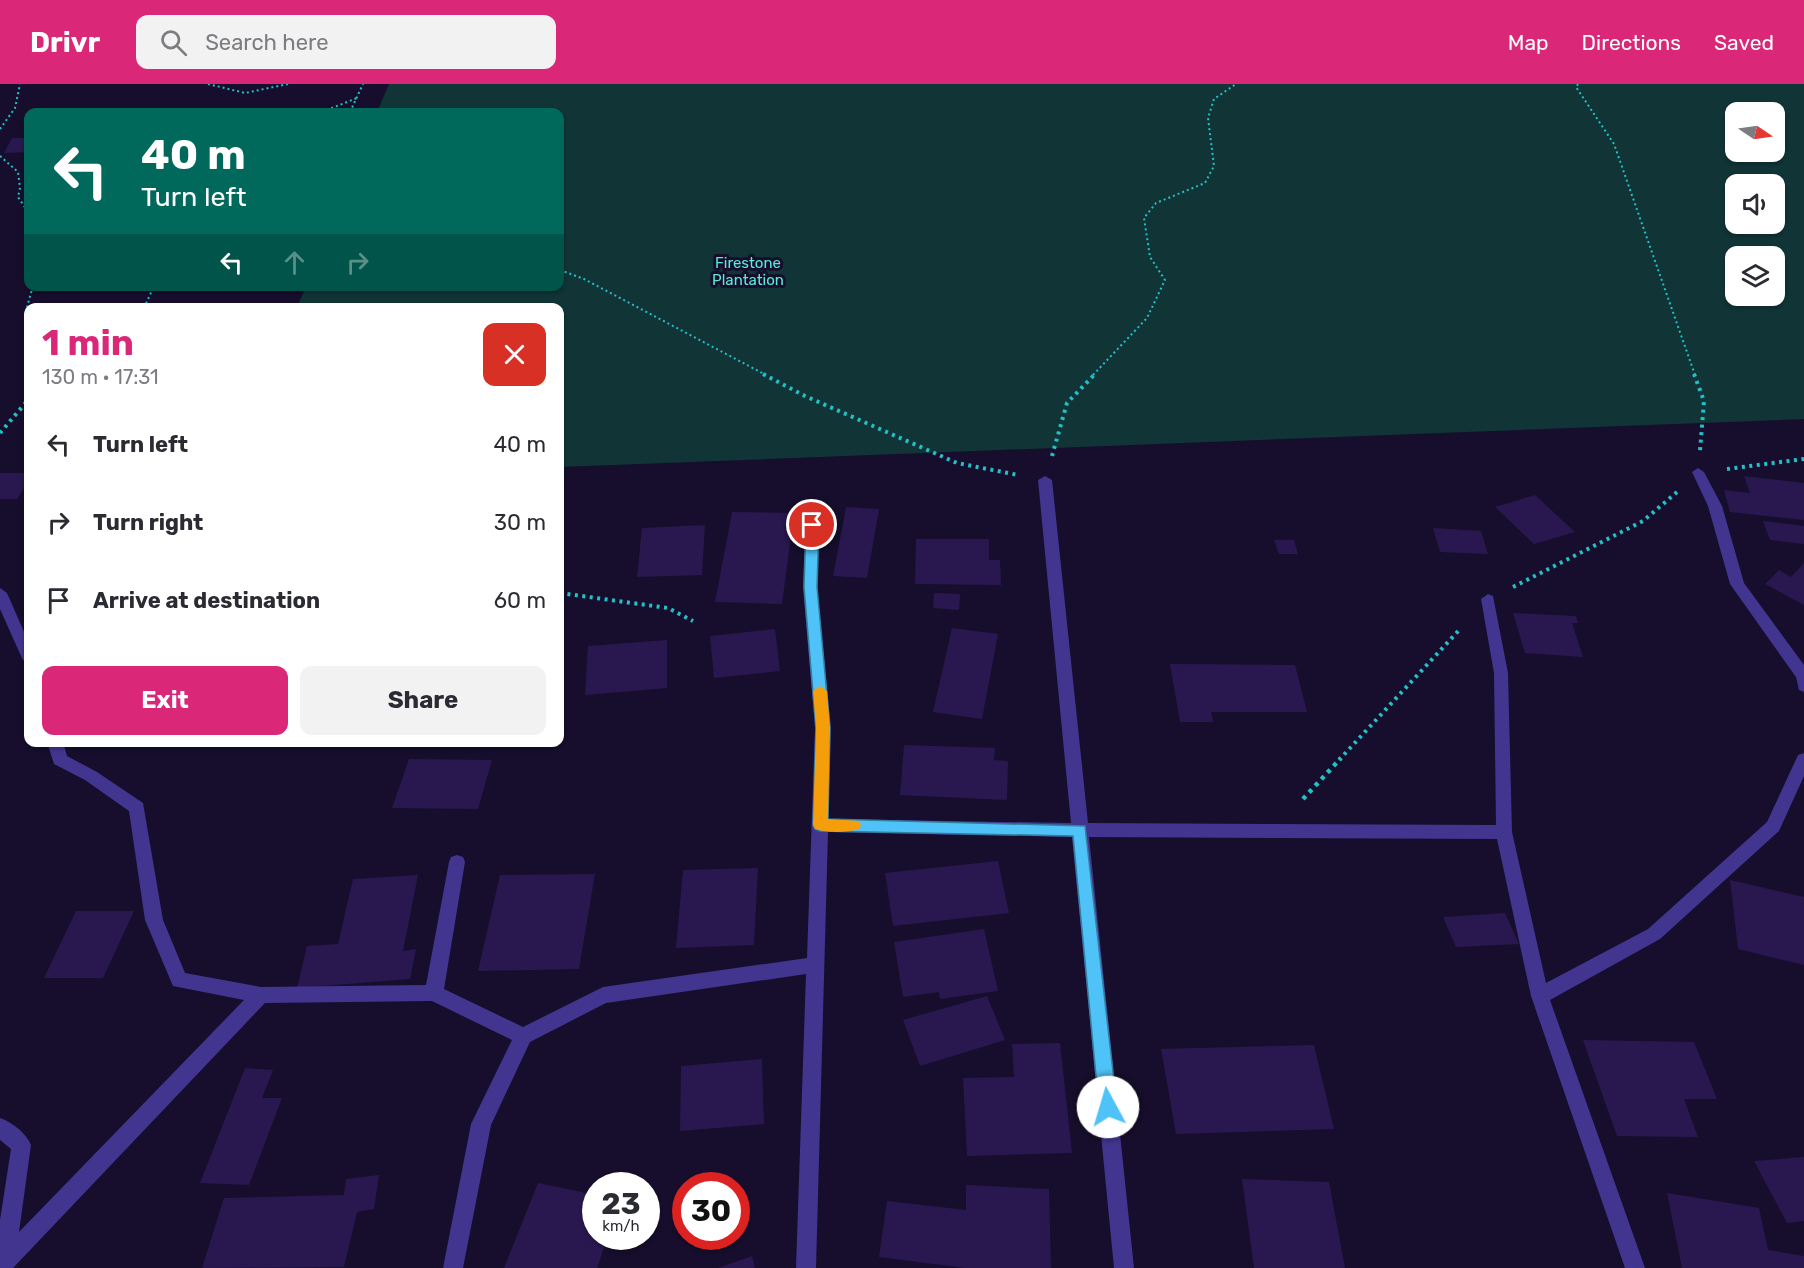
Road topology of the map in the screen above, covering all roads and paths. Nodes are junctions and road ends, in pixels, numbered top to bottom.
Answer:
1 (20, 84) edge
2 (208, 84) edge
3 (288, 84) edge
4 (363, 84) edge
5 (1236, 84) edge
6 (1578, 84) edge
7 (357, 98) junction
8 (332, 108) edge
9 (352, 108) edge
10 (0, 129) edge
11 (0, 156) edge
12 (24, 200) edge
13 (21, 201) junction
14 (24, 206) edge
15 (564, 272) edge
16 (24, 405) edge
17 (0, 433) edge
18 (1804, 459) edge
19 (1698, 472) junction
20 (1045, 480) junction
21 (813, 504) dead end
22 (0, 593) edge
23 (564, 594) edge
24 (1488, 599) dead end
25 (693, 621) dead end
26 (24, 647) edge
27 (1804, 686) edge
28 (56, 747) edge
29 (1804, 759) edge
30 (820, 825) junction
31 (1080, 830) junction
32 (1504, 832) junction
33 (457, 862) dead end
34 (816, 965) junction
35 (434, 993) junction
36 (261, 995) junction
37 (1540, 996) junction
38 (523, 1036) junction
39 (0, 1127) edge
40 (4, 1265) edge
41 (453, 1268) edge
42 (806, 1268) edge
43 (1124, 1268) edge
44 (1635, 1268) edge

1 - 10 path
2 - 3 path
4 - 7 path
5 - 20 path
6 - 19 path
7 - 8 path
7 - 9 path
11 - 13 path
12 - 13 path
13 - 14 path
15 - 20 path
16 - 17 path
18 - 19 path
19 - 27 street
20 - 31 street
21 - 30 street
22 - 26 street
23 - 25 path
24 - 32 street
28 - 36 street
29 - 37 street
30 - 31 street
30 - 34 street
31 - 32 street
31 - 43 street
32 - 37 street
33 - 35 street
34 - 38 street
34 - 42 street
35 - 36 street
35 - 38 street
36 - 40 street
37 - 44 street
38 - 41 street
39 - 40 street

